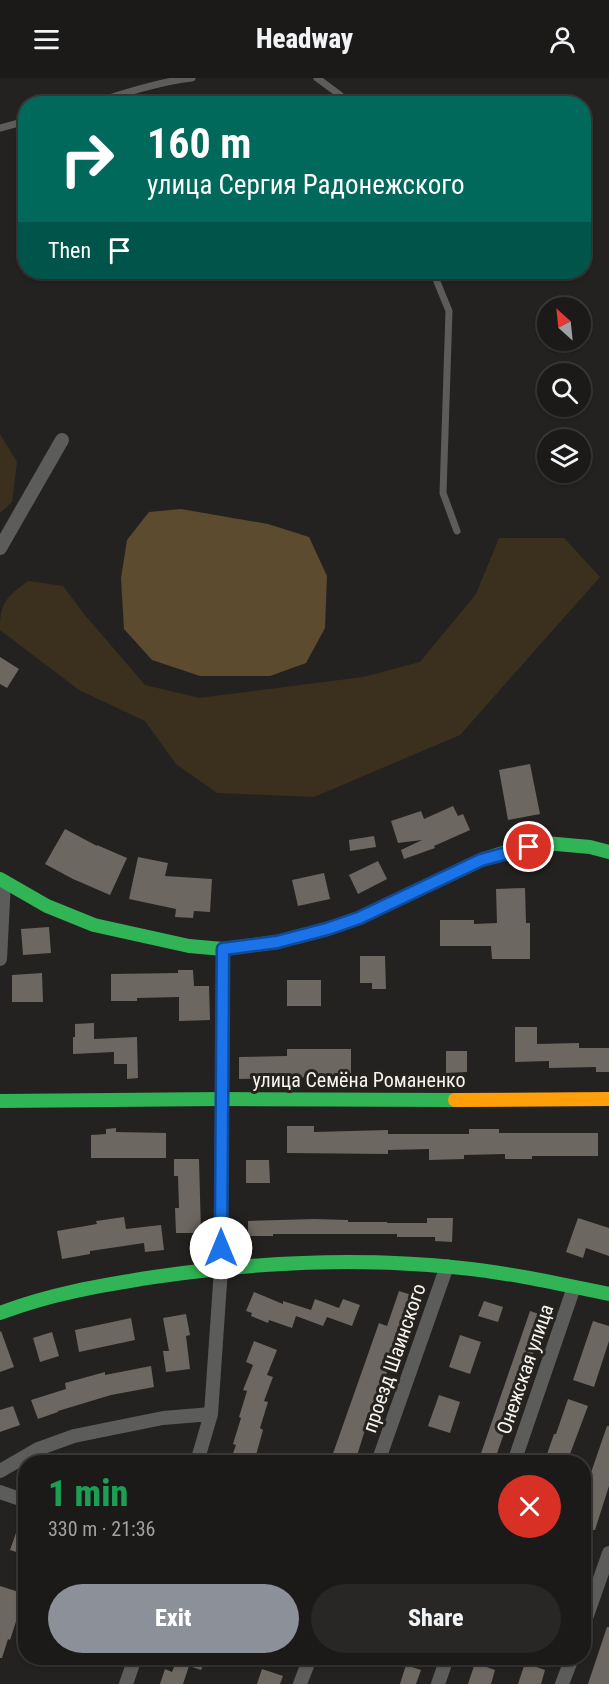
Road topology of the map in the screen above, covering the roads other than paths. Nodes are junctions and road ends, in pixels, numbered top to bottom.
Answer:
1 (192, 78) edge
2 (317, 78) edge
3 (116, 96) edge
4 (341, 96) edge
5 (18, 123) edge
6 (0, 128) edge
7 (436, 279) edge
8 (62, 440) dead end
9 (458, 531) dead end
10 (0, 548) edge
11 (609, 852) edge
12 (2, 881) edge
13 (223, 949) junction
14 (0, 959) edge
15 (221, 1098) junction
16 (609, 1099) edge
17 (0, 1101) edge
18 (447, 1266) junction
19 (221, 1269) junction
20 (573, 1287) junction
21 (609, 1294) edge
22 (0, 1313) edge
23 (211, 1414) junction
24 (28, 1455) edge
25 (199, 1455) edge
26 (380, 1455) edge
27 (516, 1455) edge
28 (18, 1461) edge
29 (0, 1471) edge
30 (0, 1492) edge
31 (18, 1498) edge
32 (609, 1553) edge
33 (591, 1604) edge
34 (133, 1665) edge
35 (307, 1665) edge
36 (445, 1665) edge
37 (569, 1665) edge
38 (126, 1684) edge
39 (300, 1684) edge
40 (438, 1684) edge
41 (562, 1684) edge

1 - 3 lane
2 - 4 lane
5 - 6 lane
7 - 9 lane
8 - 10 street
11 - 13 street
12 - 13 street
12 - 14 street
13 - 15 street
15 - 16 street, улица Семёна Романенко
15 - 17 street, улица Семёна Романенко
15 - 19 street
18 - 19 street
18 - 20 street
18 - 26 street, проезд Шаинского
19 - 22 street
19 - 23 street
20 - 21 street
20 - 27 street, Онежская улица
23 - 24 street
23 - 25 street
28 - 29 street
30 - 31 street
32 - 33 street
34 - 38 street
35 - 39 street
36 - 40 street
37 - 41 street

